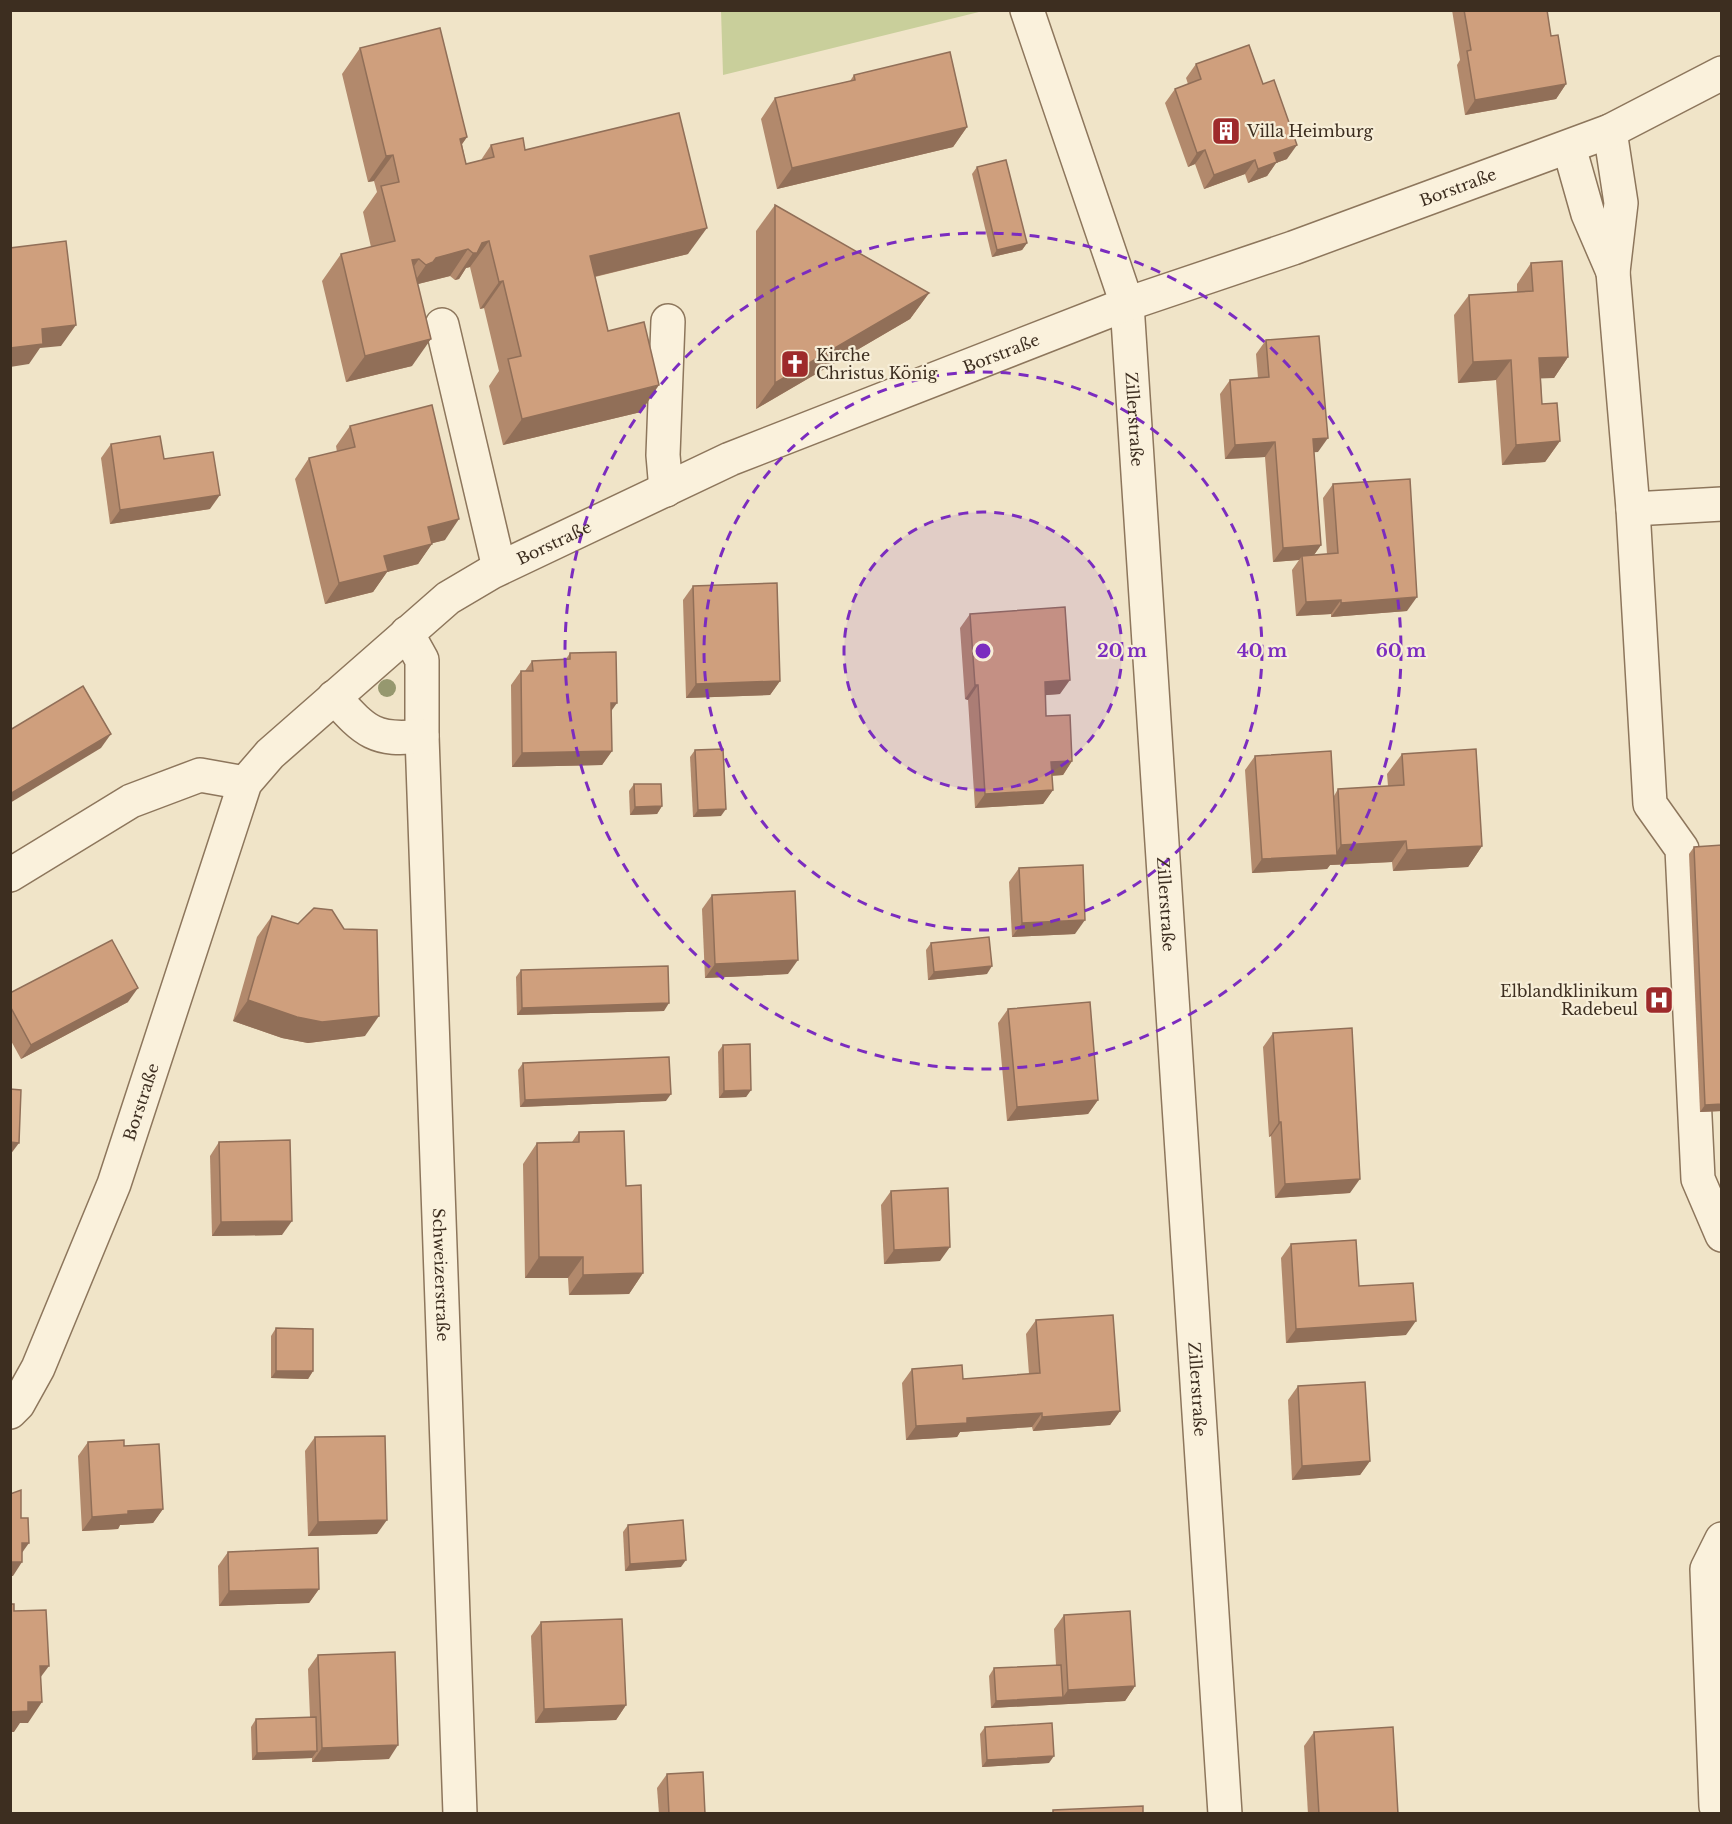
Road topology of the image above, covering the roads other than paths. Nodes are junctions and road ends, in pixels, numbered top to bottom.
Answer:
1 (1027, 10) edge
2 (1722, 73) edge
3 (1610, 131) junction
4 (1569, 147) junction
5 (1613, 272) junction
6 (1127, 304) junction
7 (668, 321) dead end
8 (442, 325) dead end
9 (666, 490) junction
10 (1722, 504) edge
11 (1633, 509) junction
12 (499, 568) junction
13 (407, 633) junction
14 (334, 697) junction
15 (422, 736) junction
16 (244, 783) junction
17 (10, 875) edge
18 (1722, 1235) edge
19 (10, 1412) edge
20 (1722, 1539) edge
21 (1722, 1806) edge
22 (460, 1814) edge
23 (1225, 1814) edge

1 - 6 street, Zillerstraße
2 - 3 street, Borstraße
3 - 4 street, Borstraße
3 - 5 street
4 - 5 street
4 - 6 street, Borstraße
5 - 11 street
6 - 9 street, Borstraße
6 - 23 street, Zillerstraße
7 - 9 street
8 - 12 street
9 - 12 street, Borstraße
10 - 11 street
11 - 18 street
12 - 13 street, Borstraße
13 - 14 street, Borstraße
13 - 15 street, Schweizerstraße
14 - 15 street
14 - 16 street, Borstraße
15 - 22 street, Schweizerstraße
16 - 17 street
16 - 19 street, Borstraße
20 - 21 street

